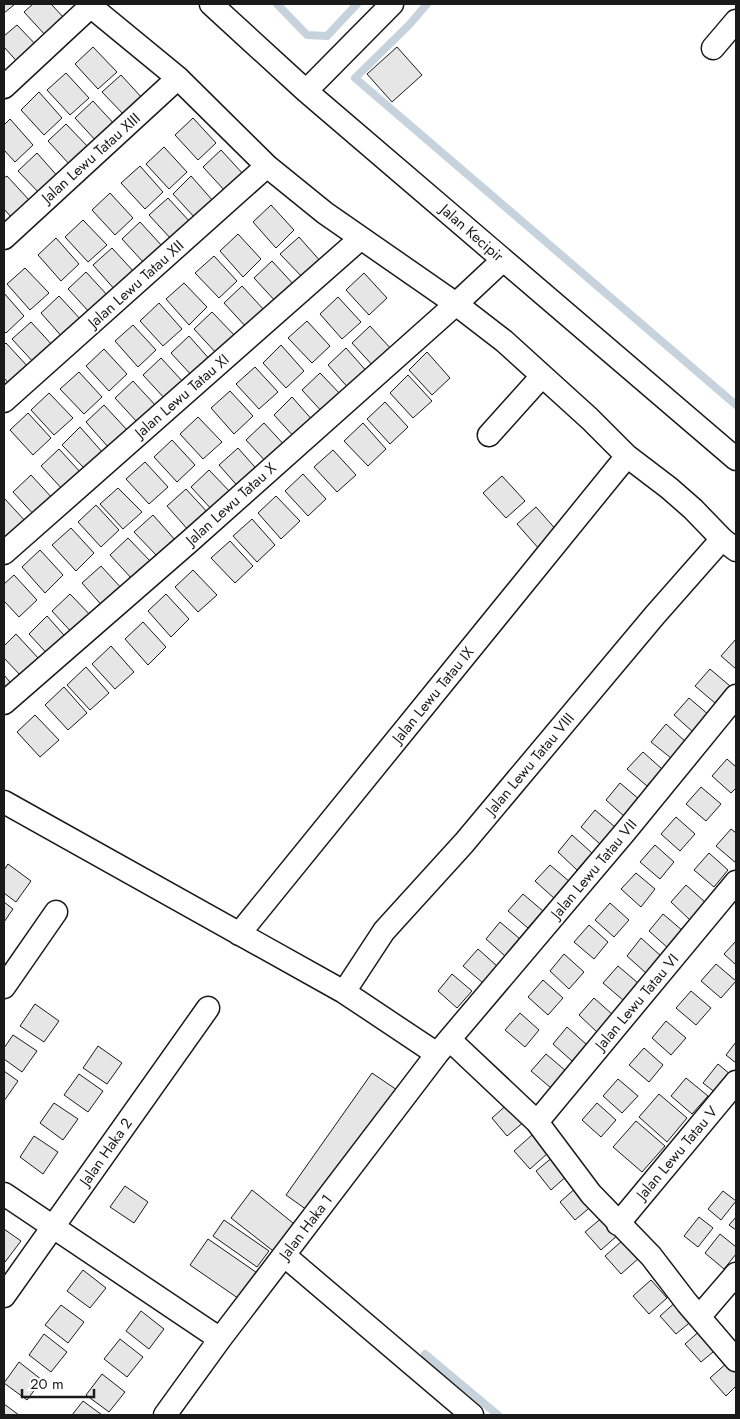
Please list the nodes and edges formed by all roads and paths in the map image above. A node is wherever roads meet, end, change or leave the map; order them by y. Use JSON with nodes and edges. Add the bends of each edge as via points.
{"nodes":[{"id":1,"x":211,"y":4,"type":"edge"},
{"id":2,"x":392,"y":4,"type":"edge"},
{"id":3,"x":89,"y":5,"type":"edge"},
{"id":4,"x":736,"y":21,"type":"edge"},
{"id":5,"x":712,"y":48,"type":"dead end"},
{"id":6,"x":178,"y":78,"type":"junction"},
{"id":7,"x":4,"y":87,"type":"edge"},
{"id":8,"x":306,"y":91,"type":"junction"},
{"id":9,"x":267,"y":166,"type":"junction"},
{"id":10,"x":4,"y":238,"type":"edge"},
{"id":11,"x":361,"y":238,"type":"junction"},
{"id":12,"x":502,"y":260,"type":"junction"},
{"id":13,"x":456,"y":304,"type":"junction"},
{"id":14,"x":542,"y":376,"type":"junction"},
{"id":15,"x":4,"y":401,"type":"edge"},
{"id":16,"x":489,"y":435,"type":"dead end"},
{"id":17,"x":627,"y":456,"type":"junction"},
{"id":18,"x":736,"y":459,"type":"edge"},
{"id":19,"x":729,"y":544,"type":"edge"},
{"id":20,"x":4,"y":553,"type":"edge"},
{"id":21,"x":736,"y":696,"type":"edge"},
{"id":22,"x":4,"y":702,"type":"edge"},
{"id":23,"x":4,"y":802,"type":"edge"},
{"id":24,"x":736,"y":882,"type":"edge"},
{"id":25,"x":56,"y":912,"type":"dead end"},
{"id":26,"x":239,"y":934,"type":"junction"},
{"id":27,"x":4,"y":987,"type":"edge"},
{"id":28,"x":344,"y":992,"type":"junction"},
{"id":29,"x":208,"y":1008,"type":"dead end"},
{"id":30,"x":444,"y":1047,"type":"junction"},
{"id":31,"x":736,"y":1082,"type":"edge"},
{"id":32,"x":537,"y":1122,"type":"junction"},
{"id":33,"x":4,"y":1194,"type":"edge"},
{"id":34,"x":618,"y":1224,"type":"junction"},
{"id":35,"x":53,"y":1228,"type":"junction"},
{"id":36,"x":285,"y":1256,"type":"junction"},
{"id":37,"x":736,"y":1274,"type":"edge"},
{"id":38,"x":4,"y":1296,"type":"edge"},
{"id":39,"x":699,"y":1317,"type":"junction"},
{"id":40,"x":220,"y":1339,"type":"junction"},
{"id":41,"x":736,"y":1360,"type":"edge"},
{"id":42,"x":469,"y":1414,"type":"edge"},
{"id":43,"x":165,"y":1415,"type":"edge"}],
"edges":[{"from":1,"to":8,"type":"street","name":"Jalan Kecipir"},
{"from":2,"to":8,"type":"street"},
{"from":3,"to":6,"type":"street"},
{"from":3,"to":7,"type":"street"},
{"from":4,"to":5,"type":"street"},
{"from":6,"to":9,"type":"street"},
{"from":6,"to":10,"type":"street","name":"Jalan Lewu Tatau XIII"},
{"from":8,"to":12,"type":"street","name":"Jalan Kecipir"},
{"from":9,"to":11,"type":"street"},
{"from":9,"to":15,"type":"street","name":"Jalan Lewu Tatau XII"},
{"from":11,"to":13,"type":"street"},
{"from":11,"to":20,"type":"street","name":"Jalan Lewu Tatau XI"},
{"from":12,"to":13,"type":"street","name":"Jalan Lewu Tatau X"},
{"from":12,"to":18,"type":"street","name":"Jalan Kecipir"},
{"from":13,"to":14,"type":"street"},
{"from":13,"to":22,"type":"street","name":"Jalan Lewu Tatau X"},
{"from":14,"to":16,"type":"street"},
{"from":14,"to":17,"type":"street"},
{"from":17,"to":19,"type":"street","via":[[676,493]]},
{"from":17,"to":26,"type":"street","name":"Jalan Lewu Tatau IX"},
{"from":19,"to":28,"type":"street","name":"Jalan Lewu Tatau VIII","via":[[655,615],[464,843],[384,931]]},
{"from":21,"to":30,"type":"street","name":"Jalan Lewu Tatau VII"},
{"from":23,"to":26,"type":"street"},
{"from":24,"to":32,"type":"street","name":"Jalan Lewu Tatau VI"},
{"from":25,"to":27,"type":"street"},
{"from":26,"to":28,"type":"street"},
{"from":28,"to":30,"type":"street"},
{"from":29,"to":35,"type":"street","name":"Jalan Haka 2"},
{"from":30,"to":32,"type":"street"},
{"from":30,"to":36,"type":"street","name":"Jalan Haka 1"},
{"from":31,"to":34,"type":"street","name":"Jalan Lewu Tatau V"},
{"from":32,"to":34,"type":"street"},
{"from":33,"to":35,"type":"street"},
{"from":34,"to":39,"type":"street","via":[[651,1256]]},
{"from":35,"to":38,"type":"street","name":"Jalan Haka 2"},
{"from":35,"to":40,"type":"street"},
{"from":36,"to":40,"type":"street","name":"Jalan Haka 1"},
{"from":36,"to":42,"type":"street"},
{"from":37,"to":39,"type":"street"},
{"from":39,"to":41,"type":"street"},
{"from":40,"to":43,"type":"street","name":"Jalan Haka 1"}]}
